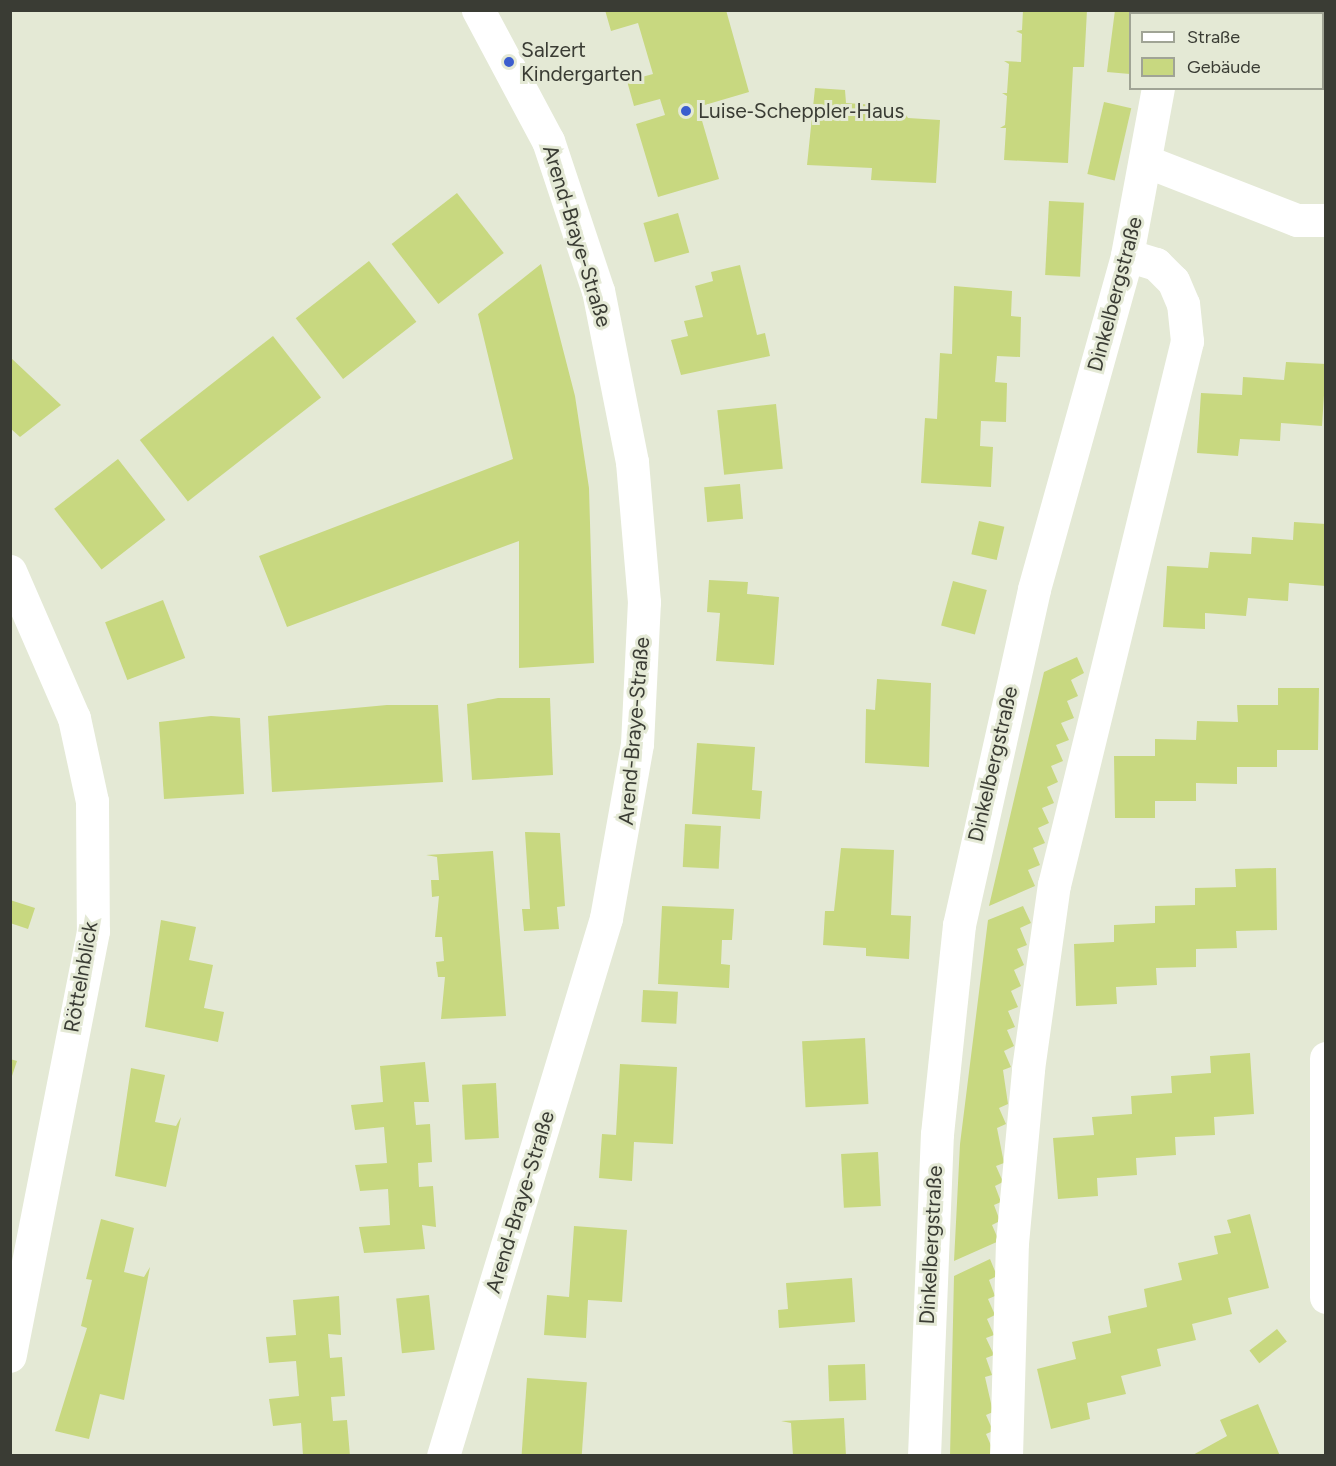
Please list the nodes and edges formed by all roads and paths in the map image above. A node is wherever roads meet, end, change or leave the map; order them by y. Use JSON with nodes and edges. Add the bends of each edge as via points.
{"nodes":[{"id":1,"x":478,"y":10,"type":"edge"},
{"id":2,"x":1158,"y":90,"type":"edge"},
{"id":3,"x":1148,"y":162,"type":"junction"},
{"id":4,"x":1326,"y":220,"type":"edge"},
{"id":5,"x":1127,"y":255,"type":"junction"},
{"id":6,"x":10,"y":571,"type":"edge"},
{"id":7,"x":1326,"y":1058,"type":"edge"},
{"id":8,"x":1326,"y":1297,"type":"edge"},
{"id":9,"x":10,"y":1356,"type":"edge"},
{"id":10,"x":442,"y":1455,"type":"edge"},
{"id":11,"x":924,"y":1455,"type":"edge"},
{"id":12,"x":1005,"y":1455,"type":"edge"}],
"edges":[{"from":1,"to":10,"type":"street","name":"Arend-Braye-Straße","via":[[548,141],[598,291],[632,462],[644,602],[637,744],[606,918]]},
{"from":2,"to":3,"type":"street","name":"Dinkelbergstraße"},
{"from":3,"to":4,"type":"street","via":[[1297,220]]},
{"from":3,"to":5,"type":"street","name":"Dinkelbergstraße"},
{"from":5,"to":11,"type":"street","name":"Dinkelbergstraße","via":[[1034,589],[959,925],[937,1134]]},
{"from":5,"to":12,"type":"street","via":[[1156,264],[1173,281],[1183,304],[1187,341],[1054,885],[1028,1069],[1012,1243]]},
{"from":6,"to":9,"type":"street","name":"Röttelnblick","via":[[74,718],[92,801],[93,931]]},
{"from":7,"to":8,"type":"street","via":[[1321,1100]]}]}
